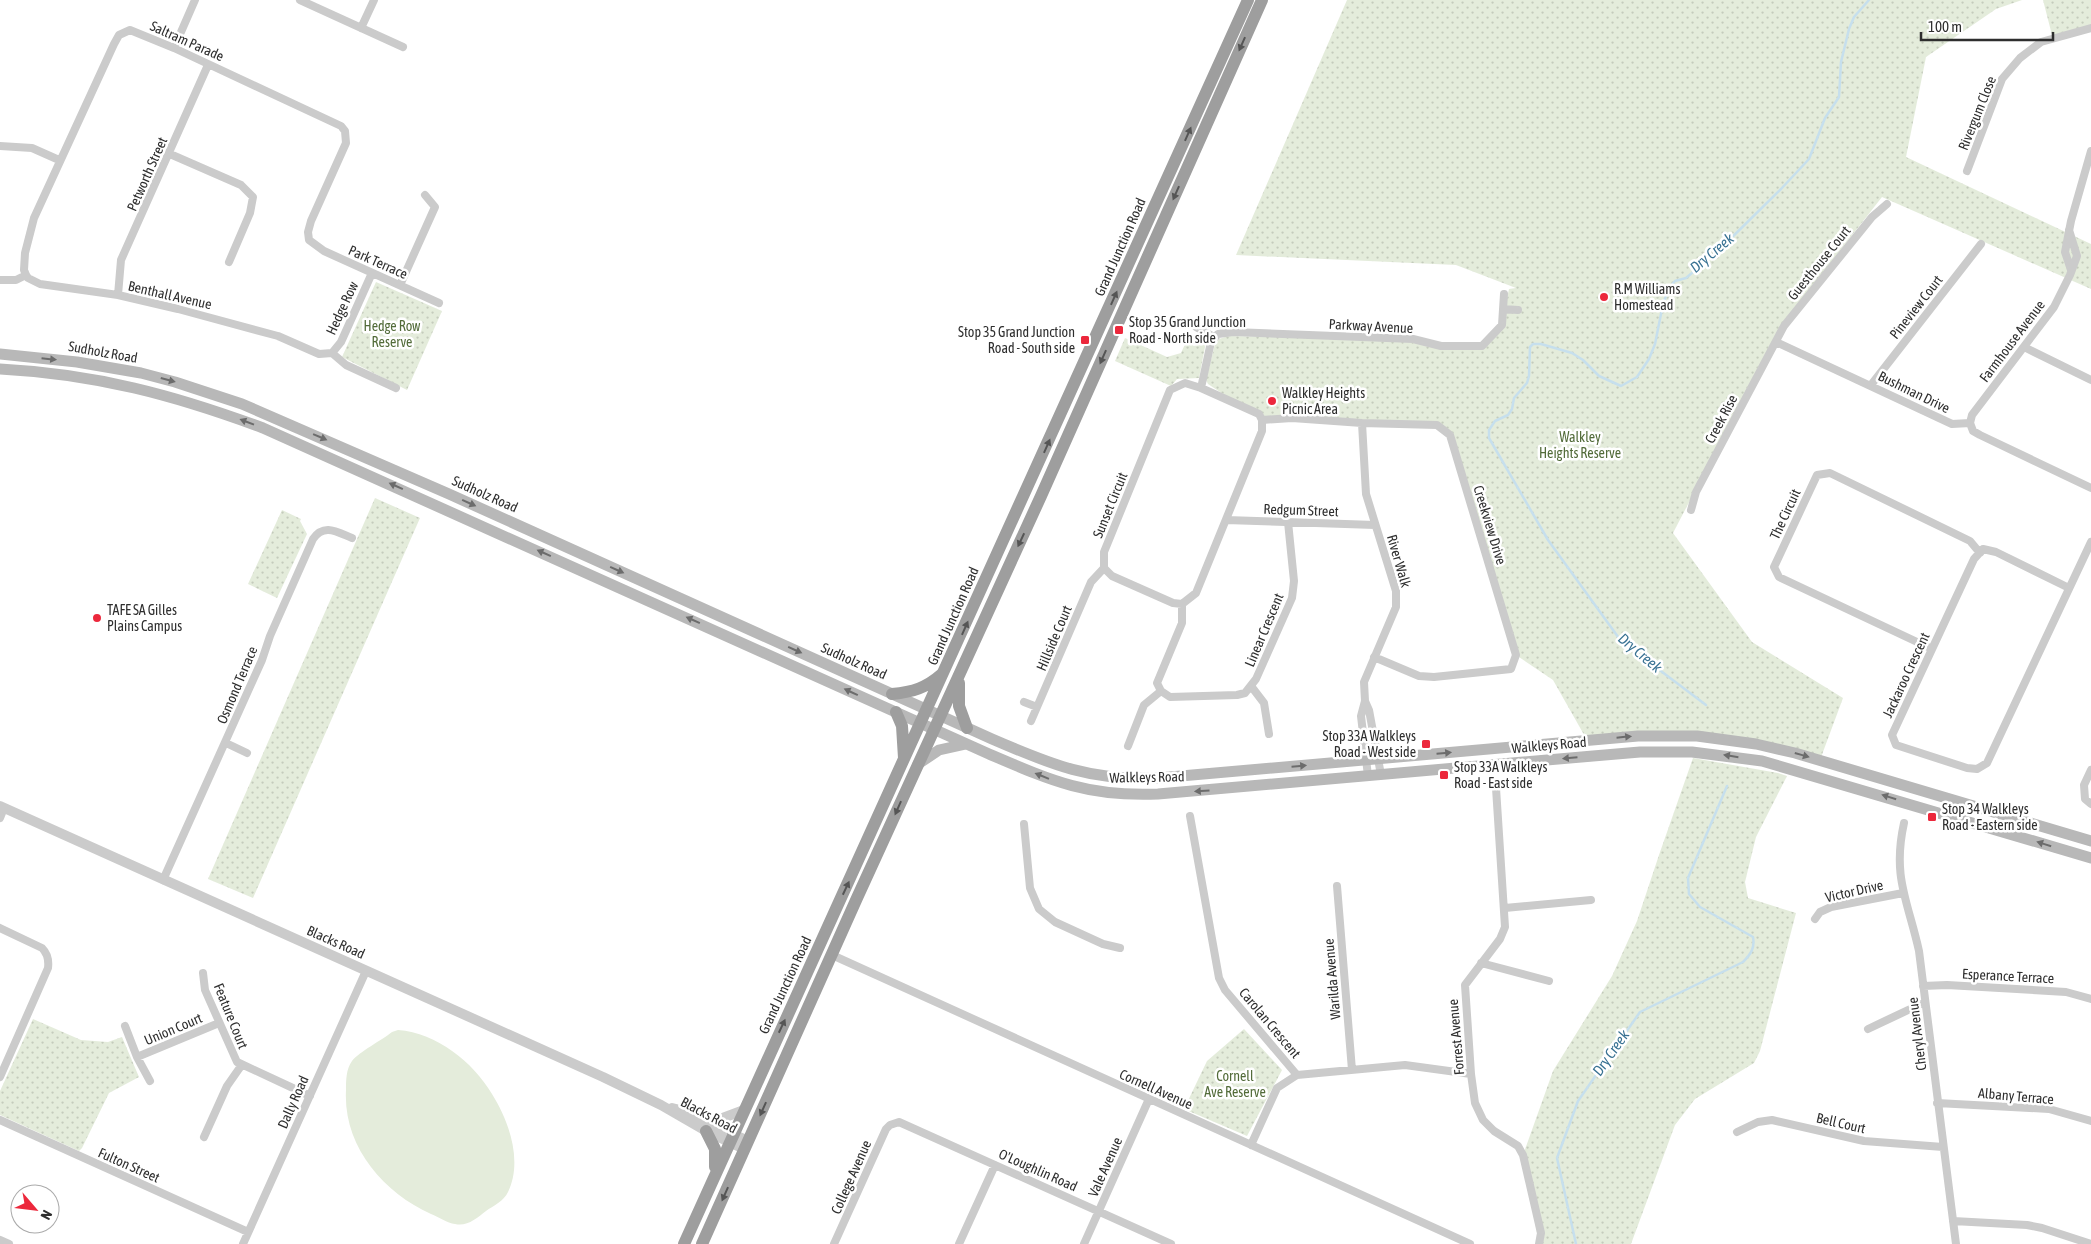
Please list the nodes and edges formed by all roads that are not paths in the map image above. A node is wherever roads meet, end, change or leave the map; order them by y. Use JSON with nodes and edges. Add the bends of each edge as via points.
{"nodes":[{"id":1,"x":195,"y":0,"type":"edge"},
{"id":2,"x":300,"y":0,"type":"edge"},
{"id":3,"x":374,"y":0,"type":"edge"},
{"id":4,"x":1248,"y":0,"type":"edge"},
{"id":5,"x":1262,"y":0,"type":"edge"},
{"id":6,"x":361,"y":28,"type":"junction"},
{"id":7,"x":2091,"y":28,"type":"edge"},
{"id":8,"x":403,"y":47,"type":"dead end"},
{"id":9,"x":174,"y":48,"type":"junction"},
{"id":10,"x":208,"y":65,"type":"junction"},
{"id":11,"x":0,"y":146,"type":"edge"},
{"id":12,"x":2091,"y":151,"type":"edge"},
{"id":13,"x":170,"y":154,"type":"junction"},
{"id":14,"x":59,"y":160,"type":"junction"},
{"id":15,"x":1967,"y":171,"type":"dead end"},
{"id":16,"x":2082,"y":182,"type":"junction"},
{"id":17,"x":2091,"y":185,"type":"edge"},
{"id":18,"x":425,"y":195,"type":"dead end"},
{"id":19,"x":1887,"y":204,"type":"dead end"},
{"id":20,"x":2069,"y":230,"type":"junction"},
{"id":21,"x":310,"y":240,"type":"joint"},
{"id":22,"x":1980,"y":244,"type":"dead end"},
{"id":23,"x":229,"y":262,"type":"dead end"},
{"id":24,"x":2071,"y":270,"type":"junction"},
{"id":25,"x":372,"y":273,"type":"junction"},
{"id":26,"x":26,"y":275,"type":"junction"},
{"id":27,"x":0,"y":280,"type":"edge"},
{"id":28,"x":400,"y":285,"type":"junction"},
{"id":29,"x":1504,"y":294,"type":"dead end"},
{"id":30,"x":118,"y":295,"type":"junction"},
{"id":31,"x":439,"y":303,"type":"dead end"},
{"id":32,"x":1503,"y":309,"type":"junction"},
{"id":33,"x":1518,"y":310,"type":"dead end"},
{"id":34,"x":1196,"y":328,"type":"dead end"},
{"id":35,"x":1214,"y":337,"type":"junction"},
{"id":36,"x":1776,"y":342,"type":"junction"},
{"id":37,"x":2024,"y":347,"type":"junction"},
{"id":38,"x":332,"y":353,"type":"junction"},
{"id":39,"x":0,"y":354,"type":"edge"},
{"id":40,"x":0,"y":369,"type":"edge"},
{"id":41,"x":2091,"y":380,"type":"edge"},
{"id":42,"x":1871,"y":385,"type":"junction"},
{"id":43,"x":396,"y":388,"type":"dead end"},
{"id":44,"x":1201,"y":388,"type":"junction"},
{"id":45,"x":1262,"y":420,"type":"junction"},
{"id":46,"x":1970,"y":423,"type":"junction"},
{"id":47,"x":1362,"y":424,"type":"junction"},
{"id":48,"x":2091,"y":488,"type":"edge"},
{"id":49,"x":1691,"y":510,"type":"dead end"},
{"id":50,"x":1226,"y":520,"type":"junction"},
{"id":51,"x":1288,"y":522,"type":"junction"},
{"id":52,"x":1375,"y":525,"type":"junction"},
{"id":53,"x":352,"y":538,"type":"dead end"},
{"id":54,"x":2091,"y":542,"type":"edge"},
{"id":55,"x":1980,"y":553,"type":"junction"},
{"id":56,"x":1104,"y":568,"type":"junction"},
{"id":57,"x":2070,"y":588,"type":"junction"},
{"id":58,"x":1182,"y":604,"type":"junction"},
{"id":59,"x":1932,"y":649,"type":"junction"},
{"id":60,"x":1374,"y":656,"type":"junction"},
{"id":61,"x":944,"y":672,"type":"junction"},
{"id":62,"x":959,"y":676,"type":"junction"},
{"id":63,"x":1251,"y":686,"type":"junction"},
{"id":64,"x":1161,"y":691,"type":"junction"},
{"id":65,"x":892,"y":694,"type":"junction"},
{"id":66,"x":1365,"y":701,"type":"junction"},
{"id":67,"x":1024,"y":702,"type":"dead end"},
{"id":68,"x":1037,"y":707,"type":"junction"},
{"id":69,"x":927,"y":710,"type":"junction"},
{"id":70,"x":896,"y":712,"type":"junction"},
{"id":71,"x":940,"y":717,"type":"junction"},
{"id":72,"x":1032,"y":721,"type":"dead end"},
{"id":73,"x":921,"y":723,"type":"junction"},
{"id":74,"x":967,"y":728,"type":"junction"},
{"id":75,"x":934,"y":729,"type":"junction"},
{"id":76,"x":1269,"y":734,"type":"dead end"},
{"id":77,"x":226,"y":743,"type":"junction"},
{"id":78,"x":968,"y":744,"type":"junction"},
{"id":79,"x":1128,"y":746,"type":"dead end"},
{"id":80,"x":247,"y":753,"type":"dead end"},
{"id":81,"x":1378,"y":759,"type":"junction"},
{"id":82,"x":904,"y":760,"type":"junction"},
{"id":83,"x":1366,"y":760,"type":"junction"},
{"id":84,"x":918,"y":764,"type":"junction"},
{"id":85,"x":2091,"y":770,"type":"edge"},
{"id":86,"x":1381,"y":775,"type":"junction"},
{"id":87,"x":1368,"y":776,"type":"junction"},
{"id":88,"x":1496,"y":788,"type":"dead end"},
{"id":89,"x":2091,"y":804,"type":"edge"},
{"id":90,"x":2,"y":807,"type":"edge"},
{"id":91,"x":1190,"y":816,"type":"dead end"},
{"id":92,"x":0,"y":818,"type":"edge"},
{"id":93,"x":1904,"y":823,"type":"dead end"},
{"id":94,"x":1024,"y":824,"type":"dead end"},
{"id":95,"x":2091,"y":841,"type":"edge"},
{"id":96,"x":2091,"y":858,"type":"edge"},
{"id":97,"x":163,"y":880,"type":"junction"},
{"id":98,"x":1337,"y":886,"type":"dead end"},
{"id":99,"x":1903,"y":893,"type":"junction"},
{"id":100,"x":1591,"y":900,"type":"dead end"},
{"id":101,"x":1505,"y":908,"type":"junction"},
{"id":102,"x":1815,"y":919,"type":"dead end"},
{"id":103,"x":0,"y":928,"type":"edge"},
{"id":104,"x":1120,"y":948,"type":"dead end"},
{"id":105,"x":818,"y":949,"type":"junction"},
{"id":106,"x":832,"y":955,"type":"junction"},
{"id":107,"x":1481,"y":963,"type":"junction"},
{"id":108,"x":366,"y":971,"type":"junction"},
{"id":109,"x":203,"y":973,"type":"dead end"},
{"id":110,"x":1549,"y":981,"type":"dead end"},
{"id":111,"x":1923,"y":986,"type":"junction"},
{"id":112,"x":2091,"y":999,"type":"edge"},
{"id":113,"x":1925,"y":1002,"type":"junction"},
{"id":114,"x":219,"y":1023,"type":"junction"},
{"id":115,"x":126,"y":1026,"type":"dead end"},
{"id":116,"x":1868,"y":1029,"type":"dead end"},
{"id":117,"x":138,"y":1058,"type":"junction"},
{"id":118,"x":241,"y":1066,"type":"junction"},
{"id":119,"x":1352,"y":1070,"type":"junction"},
{"id":120,"x":1471,"y":1074,"type":"junction"},
{"id":121,"x":1297,"y":1075,"type":"junction"},
{"id":122,"x":0,"y":1077,"type":"edge"},
{"id":123,"x":150,"y":1081,"type":"dead end"},
{"id":124,"x":310,"y":1096,"type":"junction"},
{"id":125,"x":1149,"y":1099,"type":"junction"},
{"id":126,"x":1938,"y":1103,"type":"junction"},
{"id":127,"x":744,"y":1110,"type":"junction"},
{"id":128,"x":0,"y":1120,"type":"edge"},
{"id":129,"x":2091,"y":1121,"type":"edge"},
{"id":130,"x":894,"y":1123,"type":"joint"},
{"id":131,"x":704,"y":1125,"type":"junction"},
{"id":132,"x":1737,"y":1132,"type":"dead end"},
{"id":133,"x":204,"y":1137,"type":"dead end"},
{"id":134,"x":731,"y":1138,"type":"junction"},
{"id":135,"x":746,"y":1145,"type":"junction"},
{"id":136,"x":1251,"y":1145,"type":"junction"},
{"id":137,"x":1943,"y":1147,"type":"junction"},
{"id":138,"x":995,"y":1164,"type":"junction"},
{"id":139,"x":714,"y":1175,"type":"junction"},
{"id":140,"x":1098,"y":1211,"type":"junction"},
{"id":141,"x":1953,"y":1221,"type":"junction"},
{"id":142,"x":248,"y":1232,"type":"junction"},
{"id":143,"x":0,"y":1240,"type":"edge"},
{"id":144,"x":8,"y":1244,"type":"edge"},
{"id":145,"x":243,"y":1244,"type":"edge"},
{"id":146,"x":684,"y":1244,"type":"edge"},
{"id":147,"x":702,"y":1244,"type":"edge"},
{"id":148,"x":834,"y":1244,"type":"edge"},
{"id":149,"x":959,"y":1244,"type":"edge"},
{"id":150,"x":1084,"y":1244,"type":"edge"},
{"id":151,"x":1171,"y":1244,"type":"edge"},
{"id":152,"x":1470,"y":1244,"type":"edge"},
{"id":153,"x":1539,"y":1244,"type":"edge"},
{"id":154,"x":1956,"y":1244,"type":"edge"},
{"id":155,"x":2091,"y":1244,"type":"edge"}],
"edges":[{"from":1,"to":9,"type":"street"},
{"from":2,"to":6,"type":"street"},
{"from":3,"to":6,"type":"street"},
{"from":61,"to":4,"type":"highway","name":"Grand Junction Road","one_way":true},
{"from":5,"to":62,"type":"highway","name":"Grand Junction Road","one_way":true},
{"from":6,"to":8,"type":"street"},
{"from":7,"to":15,"type":"street","name":"Rivergum Close","via":[[2041,42],[2020,58],[2002,79]]},
{"from":9,"to":10,"type":"street","name":"Saltram Parade"},
{"from":9,"to":14,"type":"street","name":"Saltram Parade","via":[[130,30],[119,35]]},
{"from":10,"to":13,"type":"street","name":"Petworth Street"},
{"from":10,"to":21,"type":"street","name":"Saltram Parade","via":[[333,121],[345,131],[346,143],[311,221]]},
{"from":11,"to":14,"type":"street","via":[[32,148]]},
{"from":12,"to":16,"type":"street"},
{"from":13,"to":23,"type":"street","via":[[241,185],[253,197],[250,213]]},
{"from":13,"to":30,"type":"street","name":"Petworth Street","via":[[122,260]]},
{"from":14,"to":26,"type":"street","name":"Saltram Parade","via":[[29,234]]},
{"from":16,"to":17,"type":"street"},
{"from":16,"to":20,"type":"street"},
{"from":18,"to":28,"type":"street","via":[[435,207]]},
{"from":19,"to":36,"type":"street","name":"Guesthouse Court","via":[[1872,217],[1784,326]]},
{"from":20,"to":24,"type":"street","via":[[2065,256]]},
{"from":20,"to":24,"type":"street","name":"Farmhouse Avenue","via":[[2077,251]]},
{"from":21,"to":25,"type":"street","name":"Park Terrace","via":[[324,251]]},
{"from":22,"to":42,"type":"street","name":"Pineview Court"},
{"from":24,"to":37,"type":"street","name":"Farmhouse Avenue","via":[[2054,307]]},
{"from":25,"to":28,"type":"street","name":"Park Terrace"},
{"from":25,"to":38,"type":"street","name":"Hedge Row","via":[[341,342]]},
{"from":26,"to":27,"type":"street","via":[[16,280]]},
{"from":26,"to":30,"type":"street","name":"Benthall Avenue","via":[[40,284]]},
{"from":28,"to":31,"type":"street","name":"Park Terrace"},
{"from":29,"to":32,"type":"street","name":"Parkway Avenue"},
{"from":30,"to":38,"type":"street","name":"Benthall Avenue","via":[[261,331],[319,354]]},
{"from":32,"to":33,"type":"street"},
{"from":32,"to":35,"type":"street","name":"Parkway Avenue","via":[[1502,325],[1482,346],[1441,346],[1413,339],[1233,332]]},
{"from":34,"to":35,"type":"street"},
{"from":35,"to":44,"type":"street"},
{"from":36,"to":42,"type":"street","name":"Bushman Drive"},
{"from":36,"to":49,"type":"street","name":"Creek Rise","via":[[1696,492]]},
{"from":37,"to":41,"type":"street"},
{"from":37,"to":46,"type":"street","name":"Farmhouse Avenue","via":[[1972,415]]},
{"from":38,"to":43,"type":"street","via":[[346,365]]},
{"from":39,"to":65,"type":"main road","name":"Sudholz Road","one_way":true,"via":[[141,373],[242,404]]},
{"from":70,"to":40,"type":"main road","name":"Sudholz Road","one_way":true,"via":[[263,428],[189,401],[106,381]]},
{"from":42,"to":46,"type":"street","name":"Bushman Drive","via":[[1952,424]]},
{"from":44,"to":45,"type":"street","name":"Sunset Circuit","via":[[1259,414]]},
{"from":44,"to":56,"type":"street","name":"Sunset Circuit","via":[[1185,383],[1170,390],[1104,552]]},
{"from":45,"to":47,"type":"street","name":"Creekview Drive","via":[[1292,418]]},
{"from":45,"to":50,"type":"street","via":[[1262,431]]},
{"from":46,"to":48,"type":"street","via":[[1980,435]]},
{"from":47,"to":52,"type":"street","name":"River Walk","via":[[1366,494]]},
{"from":47,"to":60,"type":"street","name":"Creekview Drive","via":[[1437,426],[1450,435],[1516,655],[1511,669],[1434,677],[1419,676]]},
{"from":50,"to":51,"type":"street","name":"Redgum Street"},
{"from":50,"to":58,"type":"street","via":[[1196,593]]},
{"from":51,"to":52,"type":"street","name":"Redgum Street"},
{"from":51,"to":63,"type":"street","name":"Linear Crescent","via":[[1294,589]]},
{"from":52,"to":60,"type":"street","name":"River Walk","via":[[1396,591],[1396,607]]},
{"from":53,"to":77,"type":"street","name":"Osmond Terrace","via":[[333,530],[323,530],[313,539]]},
{"from":54,"to":57,"type":"street","name":"Jackaroo Crescent"},
{"from":55,"to":57,"type":"street","via":[[1983,549],[1996,552]]},
{"from":55,"to":59,"type":"street","name":"Jackaroo Crescent","via":[[1974,559]]},
{"from":55,"to":59,"type":"street","name":"The Circuit","via":[[1970,541],[1830,473],[1816,475],[1774,567],[1779,577]]},
{"from":56,"to":58,"type":"street","via":[[1112,576]]},
{"from":56,"to":68,"type":"street","name":"Hillside Court","via":[[1092,582]]},
{"from":57,"to":59,"type":"street","name":"Jackaroo Crescent","via":[[1987,763],[1977,769],[1896,745],[1892,735]]},
{"from":58,"to":64,"type":"street","via":[[1182,623],[1157,683]]},
{"from":60,"to":66,"type":"street","name":"River Walk","via":[[1364,682]]},
{"from":61,"to":65,"type":"highway","via":[[919,690]]},
{"from":61,"to":69,"type":"highway","name":"Grand Junction Road"},
{"from":62,"to":71,"type":"highway","name":"Grand Junction Road"},
{"from":62,"to":74,"type":"highway","via":[[958,706]]},
{"from":63,"to":64,"type":"street","name":"Linear Crescent","via":[[1245,693],[1237,695],[1170,697]]},
{"from":63,"to":76,"type":"street","name":"Linear Crescent","via":[[1264,703]]},
{"from":64,"to":79,"type":"street","via":[[1144,705]]},
{"from":65,"to":69,"type":"main road","name":"Sudholz Road"},
{"from":66,"to":81,"type":"street","name":"River Walk"},
{"from":66,"to":83,"type":"street","name":"River Walk","via":[[1361,716]]},
{"from":67,"to":68,"type":"street"},
{"from":68,"to":72,"type":"street","name":"Hillside Court"},
{"from":69,"to":71,"type":"main road","name":"Sudholz Road"},
{"from":69,"to":73,"type":"highway","name":"Grand Junction Road"},
{"from":70,"to":73,"type":"main road","name":"Sudholz Road"},
{"from":70,"to":82,"type":"highway","via":[[902,726]]},
{"from":71,"to":74,"type":"main road","name":"Walkleys Road"},
{"from":71,"to":75,"type":"highway","name":"Grand Junction Road"},
{"from":73,"to":75,"type":"main road","name":"Walkleys Road"},
{"from":73,"to":82,"type":"highway","name":"Grand Junction Road"},
{"from":74,"to":83,"type":"main road","name":"Walkleys Road","one_way":true,"via":[[1062,767],[1116,778],[1158,778]]},
{"from":75,"to":78,"type":"main road","name":"Walkleys Road"},
{"from":75,"to":84,"type":"highway","name":"Grand Junction Road"},
{"from":77,"to":80,"type":"street"},
{"from":77,"to":97,"type":"street","name":"Osmond Terrace"},
{"from":78,"to":84,"type":"main road","via":[[939,750]]},
{"from":87,"to":78,"type":"main road","name":"Walkleys Road","one_way":true,"via":[[1158,794],[1113,794],[1054,781]]},
{"from":81,"to":83,"type":"main road","name":"Walkleys Road"},
{"from":81,"to":86,"type":"street","name":"River Walk"},
{"from":81,"to":95,"type":"main road","name":"Walkleys Road","one_way":true,"via":[[1638,736],[1719,738],[1794,753]]},
{"from":105,"to":82,"type":"highway","name":"Grand Junction Road","one_way":true},
{"from":83,"to":87,"type":"street","name":"River Walk"},
{"from":84,"to":106,"type":"highway","name":"Grand Junction Road","one_way":true},
{"from":85,"to":89,"type":"street","via":[[2084,784],[2085,799]]},
{"from":86,"to":87,"type":"main road","name":"Walkleys Road"},
{"from":96,"to":86,"type":"main road","name":"Walkleys Road","one_way":true,"via":[[1785,766],[1721,754],[1640,752]]},
{"from":88,"to":101,"type":"street","name":"Forrest Avenue"},
{"from":90,"to":92,"type":"street"},
{"from":90,"to":97,"type":"street","name":"Blacks Road"},
{"from":91,"to":121,"type":"street","name":"Carolan Crescent","via":[[1219,978],[1225,990]]},
{"from":93,"to":99,"type":"street","name":"Cheryl Avenue","via":[[1898,862]]},
{"from":94,"to":104,"type":"street","via":[[1030,888],[1039,909],[1055,922],[1103,944]]},
{"from":97,"to":108,"type":"street","name":"Blacks Road"},
{"from":98,"to":119,"type":"street","name":"Warilda Avenue"},
{"from":99,"to":102,"type":"street","name":"Victor Drive","via":[[1831,907],[1820,912]]},
{"from":99,"to":111,"type":"street","name":"Cheryl Avenue","via":[[1916,939]]},
{"from":100,"to":101,"type":"street"},
{"from":101,"to":107,"type":"street","name":"Forrest Avenue","via":[[1505,931]]},
{"from":103,"to":122,"type":"street","via":[[42,948],[47,954],[48,968]]},
{"from":105,"to":106,"type":"highway"},
{"from":127,"to":105,"type":"highway","name":"Grand Junction Road","one_way":true},
{"from":106,"to":125,"type":"street","name":"Cornell Avenue"},
{"from":106,"to":135,"type":"highway","name":"Grand Junction Road","one_way":true},
{"from":107,"to":110,"type":"street"},
{"from":107,"to":120,"type":"street","name":"Forrest Avenue","via":[[1466,982],[1464,990]]},
{"from":108,"to":124,"type":"street","name":"Dally Road"},
{"from":108,"to":131,"type":"street","name":"Blacks Road"},
{"from":109,"to":114,"type":"street","name":"Feature Court","via":[[205,990]]},
{"from":111,"to":112,"type":"street","name":"Esperance Terrace","via":[[2066,992]]},
{"from":111,"to":113,"type":"street","name":"Cheryl Avenue"},
{"from":113,"to":116,"type":"street"},
{"from":113,"to":126,"type":"street","name":"Cheryl Avenue"},
{"from":114,"to":117,"type":"street","name":"Union Court"},
{"from":114,"to":118,"type":"street","name":"Feature Court","via":[[233,1056]]},
{"from":115,"to":117,"type":"street","name":"Union Court"},
{"from":117,"to":123,"type":"street","name":"Union Court"},
{"from":118,"to":124,"type":"street","name":"Feature Court"},
{"from":118,"to":133,"type":"street","name":"Feature Court","via":[[227,1086]]},
{"from":119,"to":120,"type":"street","name":"Carolan Crescent","via":[[1405,1065]]},
{"from":119,"to":121,"type":"street","name":"Carolan Crescent"},
{"from":120,"to":153,"type":"street","name":"Forrest Avenue","via":[[1475,1103],[1484,1120],[1494,1131],[1518,1146],[1523,1155],[1541,1233]]},
{"from":121,"to":136,"type":"street","via":[[1277,1088]]},
{"from":124,"to":142,"type":"street","name":"Dally Road"},
{"from":125,"to":136,"type":"street","name":"Cornell Avenue"},
{"from":125,"to":140,"type":"street","name":"Vale Avenue"},
{"from":126,"to":129,"type":"street","name":"Albany Terrace","via":[[2049,1109]]},
{"from":126,"to":137,"type":"street","name":"Cheryl Avenue"},
{"from":127,"to":131,"type":"street"},
{"from":127,"to":134,"type":"highway","name":"Grand Junction Road"},
{"from":128,"to":142,"type":"street","name":"Fulton Street"},
{"from":130,"to":138,"type":"street","name":"O'Loughlin Road","via":[[904,1124]]},
{"from":130,"to":148,"type":"street","name":"College Avenue","via":[[886,1130]]},
{"from":131,"to":134,"type":"street","name":"Blacks Road"},
{"from":131,"to":139,"type":"highway","via":[[715,1149]]},
{"from":132,"to":137,"type":"street","name":"Bell Court","via":[[1758,1122],[1772,1120],[1864,1141]]},
{"from":134,"to":135,"type":"street","name":"Blacks Road"},
{"from":134,"to":139,"type":"highway","name":"Grand Junction Road"},
{"from":135,"to":147,"type":"highway","name":"Grand Junction Road","one_way":true},
{"from":136,"to":152,"type":"street","name":"Cornell Avenue"},
{"from":137,"to":141,"type":"street","name":"Cheryl Avenue"},
{"from":138,"to":140,"type":"street","name":"O'Loughlin Road"},
{"from":138,"to":149,"type":"street"},
{"from":139,"to":146,"type":"highway","name":"Grand Junction Road"},
{"from":140,"to":150,"type":"street","name":"Vale Avenue"},
{"from":140,"to":151,"type":"street","name":"O'Loughlin Road"},
{"from":141,"to":154,"type":"street","name":"Cheryl Avenue"},
{"from":141,"to":155,"type":"street","via":[[2027,1225]]},
{"from":142,"to":145,"type":"street","name":"Dally Road"},
{"from":143,"to":144,"type":"street"}]}
